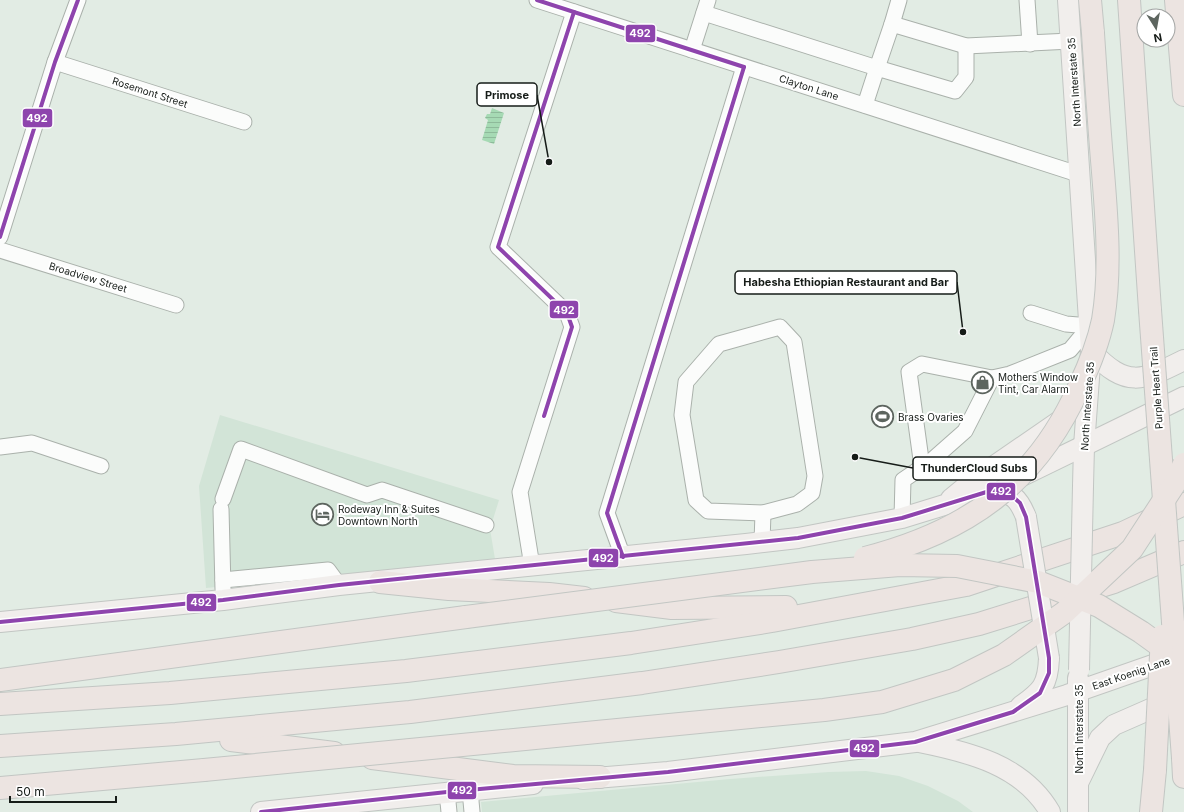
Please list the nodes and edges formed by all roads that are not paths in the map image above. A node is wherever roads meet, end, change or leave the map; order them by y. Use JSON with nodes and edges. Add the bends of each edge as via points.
{"nodes":[{"id":1,"x":78,"y":0,"type":"edge"},
{"id":2,"x":537,"y":0,"type":"edge"},
{"id":3,"x":899,"y":0,"type":"edge"},
{"id":4,"x":1027,"y":0,"type":"edge"},
{"id":5,"x":1068,"y":0,"type":"edge"},
{"id":6,"x":1090,"y":0,"type":"edge"},
{"id":7,"x":1129,"y":0,"type":"edge"},
{"id":8,"x":1176,"y":0,"type":"edge"},
{"id":9,"x":706,"y":7,"type":"edge"},
{"id":10,"x":574,"y":12,"type":"junction"},
{"id":11,"x":892,"y":24,"type":"junction"},
{"id":12,"x":1071,"y":41,"type":"junction"},
{"id":13,"x":1030,"y":44,"type":"junction"},
{"id":14,"x":966,"y":46,"type":"junction"},
{"id":15,"x":692,"y":50,"type":"junction"},
{"id":16,"x":55,"y":62,"type":"junction"},
{"id":17,"x":744,"y":67,"type":"junction"},
{"id":18,"x":877,"y":68,"type":"junction"},
{"id":19,"x":1184,"y":95,"type":"edge"},
{"id":20,"x":865,"y":105,"type":"junction"},
{"id":21,"x":244,"y":122,"type":"dead end"},
{"id":22,"x":1081,"y":174,"type":"junction"},
{"id":23,"x":0,"y":237,"type":"edge"},
{"id":24,"x":0,"y":250,"type":"edge"},
{"id":25,"x":176,"y":305,"type":"dead end"},
{"id":26,"x":1031,"y":313,"type":"dead end"},
{"id":27,"x":1090,"y":326,"type":"junction"},
{"id":28,"x":1091,"y":351,"type":"junction"},
{"id":29,"x":1184,"y":360,"type":"edge"},
{"id":30,"x":992,"y":378,"type":"junction"},
{"id":31,"x":1184,"y":398,"type":"edge"},
{"id":32,"x":1084,"y":446,"type":"junction"},
{"id":33,"x":0,"y":447,"type":"edge"},
{"id":34,"x":1184,"y":464,"type":"edge"},
{"id":35,"x":101,"y":466,"type":"dead end"},
{"id":36,"x":922,"y":467,"type":"junction"},
{"id":37,"x":993,"y":490,"type":"junction"},
{"id":38,"x":1184,"y":504,"type":"edge"},
{"id":39,"x":941,"y":507,"type":"junction"},
{"id":40,"x":763,"y":513,"type":"junction"},
{"id":41,"x":902,"y":518,"type":"junction"},
{"id":42,"x":486,"y":524,"type":"dead end"},
{"id":43,"x":762,"y":542,"type":"junction"},
{"id":44,"x":1175,"y":546,"type":"edge"},
{"id":45,"x":623,"y":557,"type":"junction"},
{"id":46,"x":532,"y":566,"type":"junction"},
{"id":47,"x":812,"y":572,"type":"junction"},
{"id":48,"x":223,"y":580,"type":"junction"},
{"id":49,"x":380,"y":582,"type":"junction"},
{"id":50,"x":339,"y":585,"type":"junction"},
{"id":51,"x":902,"y":598,"type":"junction"},
{"id":52,"x":224,"y":600,"type":"junction"},
{"id":53,"x":0,"y":622,"type":"edge"},
{"id":54,"x":1184,"y":654,"type":"edge"},
{"id":55,"x":1184,"y":663,"type":"edge"},
{"id":56,"x":0,"y":680,"type":"edge"},
{"id":57,"x":1078,"y":691,"type":"junction"},
{"id":58,"x":1184,"y":694,"type":"edge"},
{"id":59,"x":0,"y":704,"type":"edge"},
{"id":60,"x":1013,"y":712,"type":"junction"},
{"id":61,"x":176,"y":734,"type":"junction"},
{"id":62,"x":915,"y":742,"type":"junction"},
{"id":63,"x":0,"y":746,"type":"edge"},
{"id":64,"x":1183,"y":768,"type":"edge"},
{"id":65,"x":600,"y":777,"type":"junction"},
{"id":66,"x":1079,"y":781,"type":"junction"},
{"id":67,"x":0,"y":788,"type":"edge"},
{"id":68,"x":470,"y":790,"type":"junction"},
{"id":69,"x":446,"y":792,"type":"junction"},
{"id":70,"x":334,"y":808,"type":"edge"},
{"id":71,"x":261,"y":812,"type":"edge"},
{"id":72,"x":449,"y":812,"type":"edge"},
{"id":73,"x":472,"y":812,"type":"edge"},
{"id":74,"x":1050,"y":812,"type":"edge"},
{"id":75,"x":1078,"y":812,"type":"edge"},
{"id":76,"x":1151,"y":812,"type":"edge"}],
"edges":[{"from":1,"to":16,"type":"street"},
{"from":2,"to":10,"type":"street","name":"Clayton Lane"},
{"from":3,"to":11,"type":"street"},
{"from":4,"to":13,"type":"street"},
{"from":5,"to":12,"type":"main road","name":"North Interstate 35"},
{"from":6,"to":47,"type":"highway","bridge":true,"via":[[1105,203],[1105,299],[1093,357],[1067,415],[1019,477],[979,511],[958,524],[923,540],[884,553]]},
{"from":7,"to":44,"type":"highway","name":"Purple Heart Trail","bridge":true,"via":[[1150,310]]},
{"from":8,"to":19,"type":"highway"},
{"from":9,"to":15,"type":"street"},
{"from":9,"to":18,"type":"street"},
{"from":10,"to":15,"type":"street","name":"Clayton Lane"},
{"from":10,"to":46,"type":"street","via":[[498,248],[567,313],[572,327],[520,492]]},
{"from":11,"to":14,"type":"street"},
{"from":11,"to":18,"type":"street"},
{"from":12,"to":13,"type":"street"},
{"from":12,"to":22,"type":"main road","name":"North Interstate 35"},
{"from":13,"to":14,"type":"street"},
{"from":14,"to":18,"type":"street","via":[[966,77],[956,91]]},
{"from":15,"to":17,"type":"street","name":"Clayton Lane"},
{"from":16,"to":21,"type":"street","name":"Rosemont Street"},
{"from":16,"to":23,"type":"street"},
{"from":17,"to":20,"type":"street","name":"Clayton Lane"},
{"from":17,"to":45,"type":"street","via":[[607,513]]},
{"from":18,"to":20,"type":"street"},
{"from":20,"to":22,"type":"street","name":"Clayton Lane"},
{"from":22,"to":27,"type":"main road","name":"North Interstate 35"},
{"from":24,"to":25,"type":"street","name":"Broadview Street"},
{"from":26,"to":27,"type":"street","via":[[1066,324]]},
{"from":27,"to":28,"type":"main road","name":"North Interstate 35"},
{"from":27,"to":30,"type":"street","via":[[1070,350],[1010,374]]},
{"from":28,"to":29,"type":"main road","via":[[1107,368],[1123,376],[1140,378],[1153,375]]},
{"from":28,"to":32,"type":"main road","name":"North Interstate 35"},
{"from":28,"to":39,"type":"main road","via":[[1081,391],[1065,417],[980,476]]},
{"from":30,"to":36,"type":"street","via":[[965,431]]},
{"from":30,"to":36,"type":"street","via":[[922,364],[909,372]]},
{"from":31,"to":32,"type":"main road"},
{"from":32,"to":37,"type":"main road"},
{"from":32,"to":57,"type":"main road","name":"North Interstate 35","bridge":true},
{"from":33,"to":35,"type":"street","via":[[32,443]]},
{"from":34,"to":67,"type":"highway","bridge":true,"via":[[1177,480],[1132,549],[1065,612],[1004,655],[954,680],[882,702],[824,710]]},
{"from":36,"to":41,"type":"street","via":[[903,480]]},
{"from":37,"to":39,"type":"main road"},
{"from":37,"to":60,"type":"main road","bridge":true,"via":[[1009,493],[1020,504],[1026,517],[1049,658],[1048,673],[1040,692]]},
{"from":38,"to":51,"type":"highway","via":[[1123,533],[966,585]]},
{"from":39,"to":41,"type":"main road"},
{"from":40,"to":40,"type":"street","via":[[708,511],[696,500],[682,415],[686,382],[719,344],[780,326],[794,342],[815,476],[812,493],[797,504]]},
{"from":40,"to":43,"type":"street"},
{"from":41,"to":43,"type":"main road","via":[[798,538]]},
{"from":42,"to":48,"type":"street","via":[[382,490],[367,495],[241,449],[222,504]]},
{"from":43,"to":45,"type":"main road"},
{"from":44,"to":61,"type":"highway","via":[[1114,582],[979,624],[912,639],[642,683],[515,700]]},
{"from":44,"to":64,"type":"highway","name":"Purple Heart Trail","bridge":true},
{"from":44,"to":76,"type":"highway","bridge":true},
{"from":45,"to":46,"type":"main road"},
{"from":46,"to":49,"type":"main road"},
{"from":47,"to":55,"type":"highway","bridge":true,"via":[[900,565],[957,566],[1038,582],[1099,606]]},
{"from":47,"to":56,"type":"highway","bridge":true},
{"from":48,"to":50,"type":"street","via":[[328,570]]},
{"from":48,"to":52,"type":"street"},
{"from":49,"to":50,"type":"main road"},
{"from":49,"to":51,"type":"highway","via":[[449,589],[549,594],[672,608],[779,608]]},
{"from":50,"to":52,"type":"main road"},
{"from":51,"to":59,"type":"highway","via":[[631,643],[430,668],[170,693]]},
{"from":52,"to":53,"type":"main road"},
{"from":54,"to":57,"type":"main road","name":"East Koenig Lane"},
{"from":57,"to":60,"type":"main road","name":"East Koenig Lane"},
{"from":57,"to":66,"type":"main road","name":"North Interstate 35"},
{"from":58,"to":66,"type":"main road","via":[[1114,725],[1100,738]]},
{"from":60,"to":62,"type":"main road","name":"East Koenig Lane"},
{"from":61,"to":63,"type":"highway"},
{"from":61,"to":65,"type":"highway","via":[[260,742],[513,776]]},
{"from":62,"to":65,"type":"main road","via":[[668,772]]},
{"from":62,"to":74,"type":"main road","via":[[982,757],[1007,769],[1029,785]]},
{"from":65,"to":68,"type":"main road"},
{"from":66,"to":75,"type":"main road","name":"North Interstate 35"},
{"from":68,"to":69,"type":"main road"},
{"from":68,"to":73,"type":"street"},
{"from":69,"to":70,"type":"main road"},
{"from":69,"to":72,"type":"street"},
{"from":70,"to":71,"type":"main road"}]}
